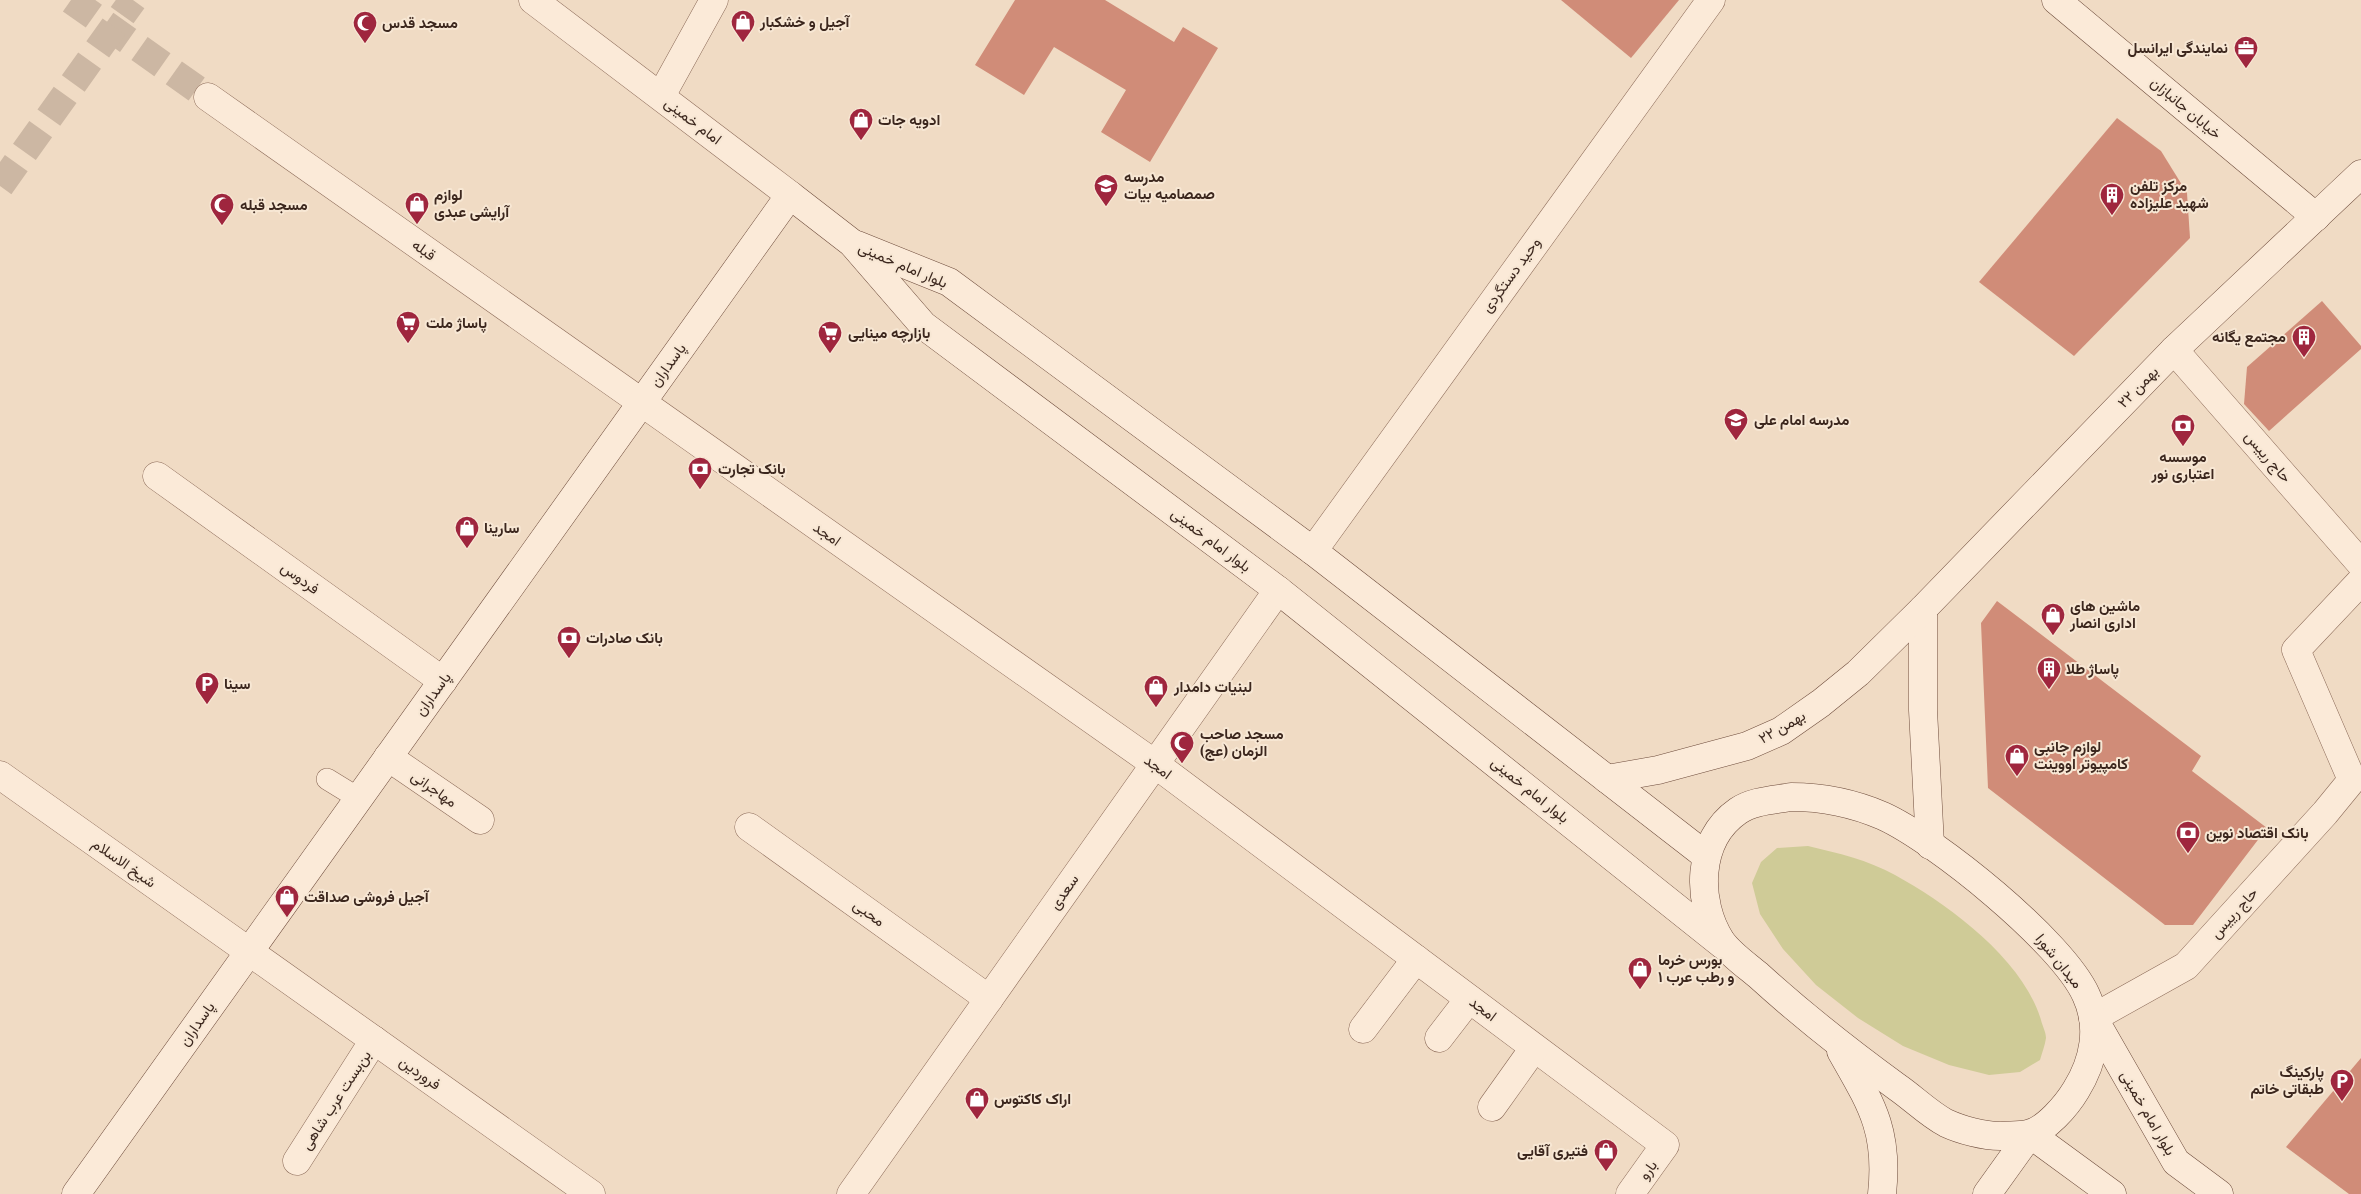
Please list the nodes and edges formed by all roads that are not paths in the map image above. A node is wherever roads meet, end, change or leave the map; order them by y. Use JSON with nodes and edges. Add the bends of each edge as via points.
{"nodes":[{"id":1,"x":533,"y":0,"type":"edge"},
{"id":2,"x":714,"y":0,"type":"edge"},
{"id":3,"x":1711,"y":0,"type":"edge"},
{"id":4,"x":2064,"y":2,"type":"edge"},
{"id":5,"x":661,"y":96,"type":"junction"},
{"id":6,"x":208,"y":97,"type":"tunnel mouth"},
{"id":7,"x":2361,"y":174,"type":"edge"},
{"id":8,"x":790,"y":195,"type":"junction"},
{"id":9,"x":2316,"y":217,"type":"junction"},
{"id":10,"x":852,"y":243,"type":"junction"},
{"id":11,"x":2174,"y":350,"type":"junction"},
{"id":12,"x":641,"y":403,"type":"junction"},
{"id":13,"x":158,"y":476,"type":"dead end"},
{"id":14,"x":1313,"y":550,"type":"junction"},
{"id":15,"x":2361,"y":564,"type":"edge"},
{"id":16,"x":2361,"y":581,"type":"edge"},
{"id":17,"x":1278,"y":590,"type":"junction"},
{"id":18,"x":1923,"y":609,"type":"junction"},
{"id":19,"x":443,"y":681,"type":"junction"},
{"id":20,"x":388,"y":757,"type":"junction"},
{"id":21,"x":1155,"y":764,"type":"junction"},
{"id":22,"x":0,"y":775,"type":"edge"},
{"id":23,"x":2356,"y":777,"type":"edge"},
{"id":24,"x":328,"y":778,"type":"dead end"},
{"id":25,"x":1607,"y":779,"type":"junction"},
{"id":26,"x":358,"y":798,"type":"junction"},
{"id":27,"x":480,"y":820,"type":"dead end"},
{"id":28,"x":749,"y":827,"type":"dead end"},
{"id":29,"x":1930,"y":845,"type":"junction"},
{"id":30,"x":1705,"y":855,"type":"junction"},
{"id":31,"x":1723,"y":945,"type":"junction"},
{"id":32,"x":249,"y":951,"type":"junction"},
{"id":33,"x":1416,"y":959,"type":"junction"},
{"id":34,"x":989,"y":999,"type":"junction"},
{"id":35,"x":1469,"y":999,"type":"junction"},
{"id":36,"x":2094,"y":1018,"type":"junction"},
{"id":37,"x":1363,"y":1029,"type":"dead end"},
{"id":38,"x":1439,"y":1038,"type":"dead end"},
{"id":39,"x":374,"y":1040,"type":"junction"},
{"id":40,"x":1837,"y":1043,"type":"junction"},
{"id":41,"x":1534,"y":1048,"type":"junction"},
{"id":42,"x":1492,"y":1107,"type":"dead end"},
{"id":43,"x":2030,"y":1134,"type":"junction"},
{"id":44,"x":1665,"y":1145,"type":"joint"},
{"id":45,"x":298,"y":1161,"type":"dead end"},
{"id":46,"x":76,"y":1194,"type":"edge"},
{"id":47,"x":591,"y":1194,"type":"edge"},
{"id":48,"x":851,"y":1194,"type":"edge"},
{"id":49,"x":1630,"y":1194,"type":"edge"},
{"id":50,"x":1882,"y":1194,"type":"edge"},
{"id":51,"x":1987,"y":1194,"type":"edge"},
{"id":52,"x":2112,"y":1194,"type":"edge"},
{"id":53,"x":2219,"y":1194,"type":"edge"}],
"edges":[{"from":1,"to":5,"type":"street","name":"امام خمینی"},
{"from":2,"to":5,"type":"street"},
{"from":3,"to":14,"type":"street","name":"وحید دستگردی"},
{"from":4,"to":9,"type":"street","name":"خیابان جانبازان"},
{"from":5,"to":8,"type":"street","name":"امام خمینی"},
{"from":6,"to":12,"type":"street","name":"قبله"},
{"from":7,"to":9,"type":"street","name":"۲۲ بهمن"},
{"from":8,"to":10,"type":"street","name":"امام خمینی"},
{"from":8,"to":12,"type":"street","name":"پاسداران"},
{"from":9,"to":11,"type":"street","name":"۲۲ بهمن"},
{"from":10,"to":14,"type":"street","name":"بلوار امام خمینی","via":[[949,282]]},
{"from":10,"to":17,"type":"street","name":"بلوار امام خمینی","via":[[923,325]]},
{"from":11,"to":15,"type":"street","name":"حاج رییس"},
{"from":11,"to":18,"type":"street","name":"۲۲ بهمن"},
{"from":12,"to":19,"type":"street","name":"پاسداران"},
{"from":12,"to":21,"type":"street","name":"امجد"},
{"from":13,"to":19,"type":"street","name":"فردوس"},
{"from":14,"to":25,"type":"street","name":"بلوار امام خمینی"},
{"from":16,"to":23,"type":"street","name":"حاج رییس","via":[[2296,650]]},
{"from":17,"to":21,"type":"street","name":"سعدی"},
{"from":17,"to":31,"type":"street","name":"بلوار امام خمینی"},
{"from":18,"to":25,"type":"street","name":"۲۲ بهمن","via":[[1858,673],[1781,731],[1748,746],[1658,770]]},
{"from":18,"to":29,"type":"street","via":[[1923,710]]},
{"from":19,"to":20,"type":"street","name":"پاسداران"},
{"from":20,"to":26,"type":"street","name":"پاسداران"},
{"from":20,"to":27,"type":"street","name":"مهاجرانی"},
{"from":21,"to":33,"type":"street","name":"امجد"},
{"from":21,"to":34,"type":"street","name":"سعدی"},
{"from":22,"to":32,"type":"street","name":"شیخ الاسلام"},
{"from":23,"to":36,"type":"street","name":"حاج رییس","via":[[2186,966]]},
{"from":24,"to":26,"type":"lane"},
{"from":25,"to":30,"type":"street","name":"بلوار امام خمینی"},
{"from":26,"to":32,"type":"street","name":"پاسداران"},
{"from":28,"to":34,"type":"street","name":"محبی"},
{"from":29,"to":30,"type":"street","name":"میدان شورا","via":[[1886,818],[1859,807],[1820,797],[1791,797],[1762,802],[1738,811],[1718,830]]},
{"from":29,"to":36,"type":"street","name":"میدان شورا","via":[[1964,870],[2049,944],[2086,995]]},
{"from":30,"to":31,"type":"street","name":"میدان شورا","via":[[1707,912]]},
{"from":31,"to":40,"type":"street","name":"میدان شورا"},
{"from":32,"to":39,"type":"street","name":"فروردین"},
{"from":32,"to":46,"type":"street","name":"پاسداران"},
{"from":33,"to":35,"type":"street","name":"امجد"},
{"from":33,"to":37,"type":"street"},
{"from":34,"to":48,"type":"street","name":"سعدی"},
{"from":35,"to":38,"type":"street"},
{"from":35,"to":41,"type":"street","name":"امجد"},
{"from":36,"to":43,"type":"street","name":"میدان شورا","via":[[2095,1041],[2091,1062],[2083,1078],[2063,1109]]},
{"from":36,"to":53,"type":"street","name":"بلوار امام خمینی","via":[[2176,1162]]},
{"from":39,"to":45,"type":"street","name":"بن‌بست عرب شاهی"},
{"from":39,"to":47,"type":"street","name":"فروردین"},
{"from":40,"to":43,"type":"street","name":"میدان شورا","via":[[1946,1123],[1990,1136]]},
{"from":40,"to":50,"type":"street","via":[[1870,1102],[1882,1137]]},
{"from":41,"to":42,"type":"street"},
{"from":41,"to":44,"type":"street","name":"امجد"},
{"from":43,"to":51,"type":"street"},
{"from":43,"to":52,"type":"street"},
{"from":44,"to":49,"type":"street","name":"بارو"}]}
